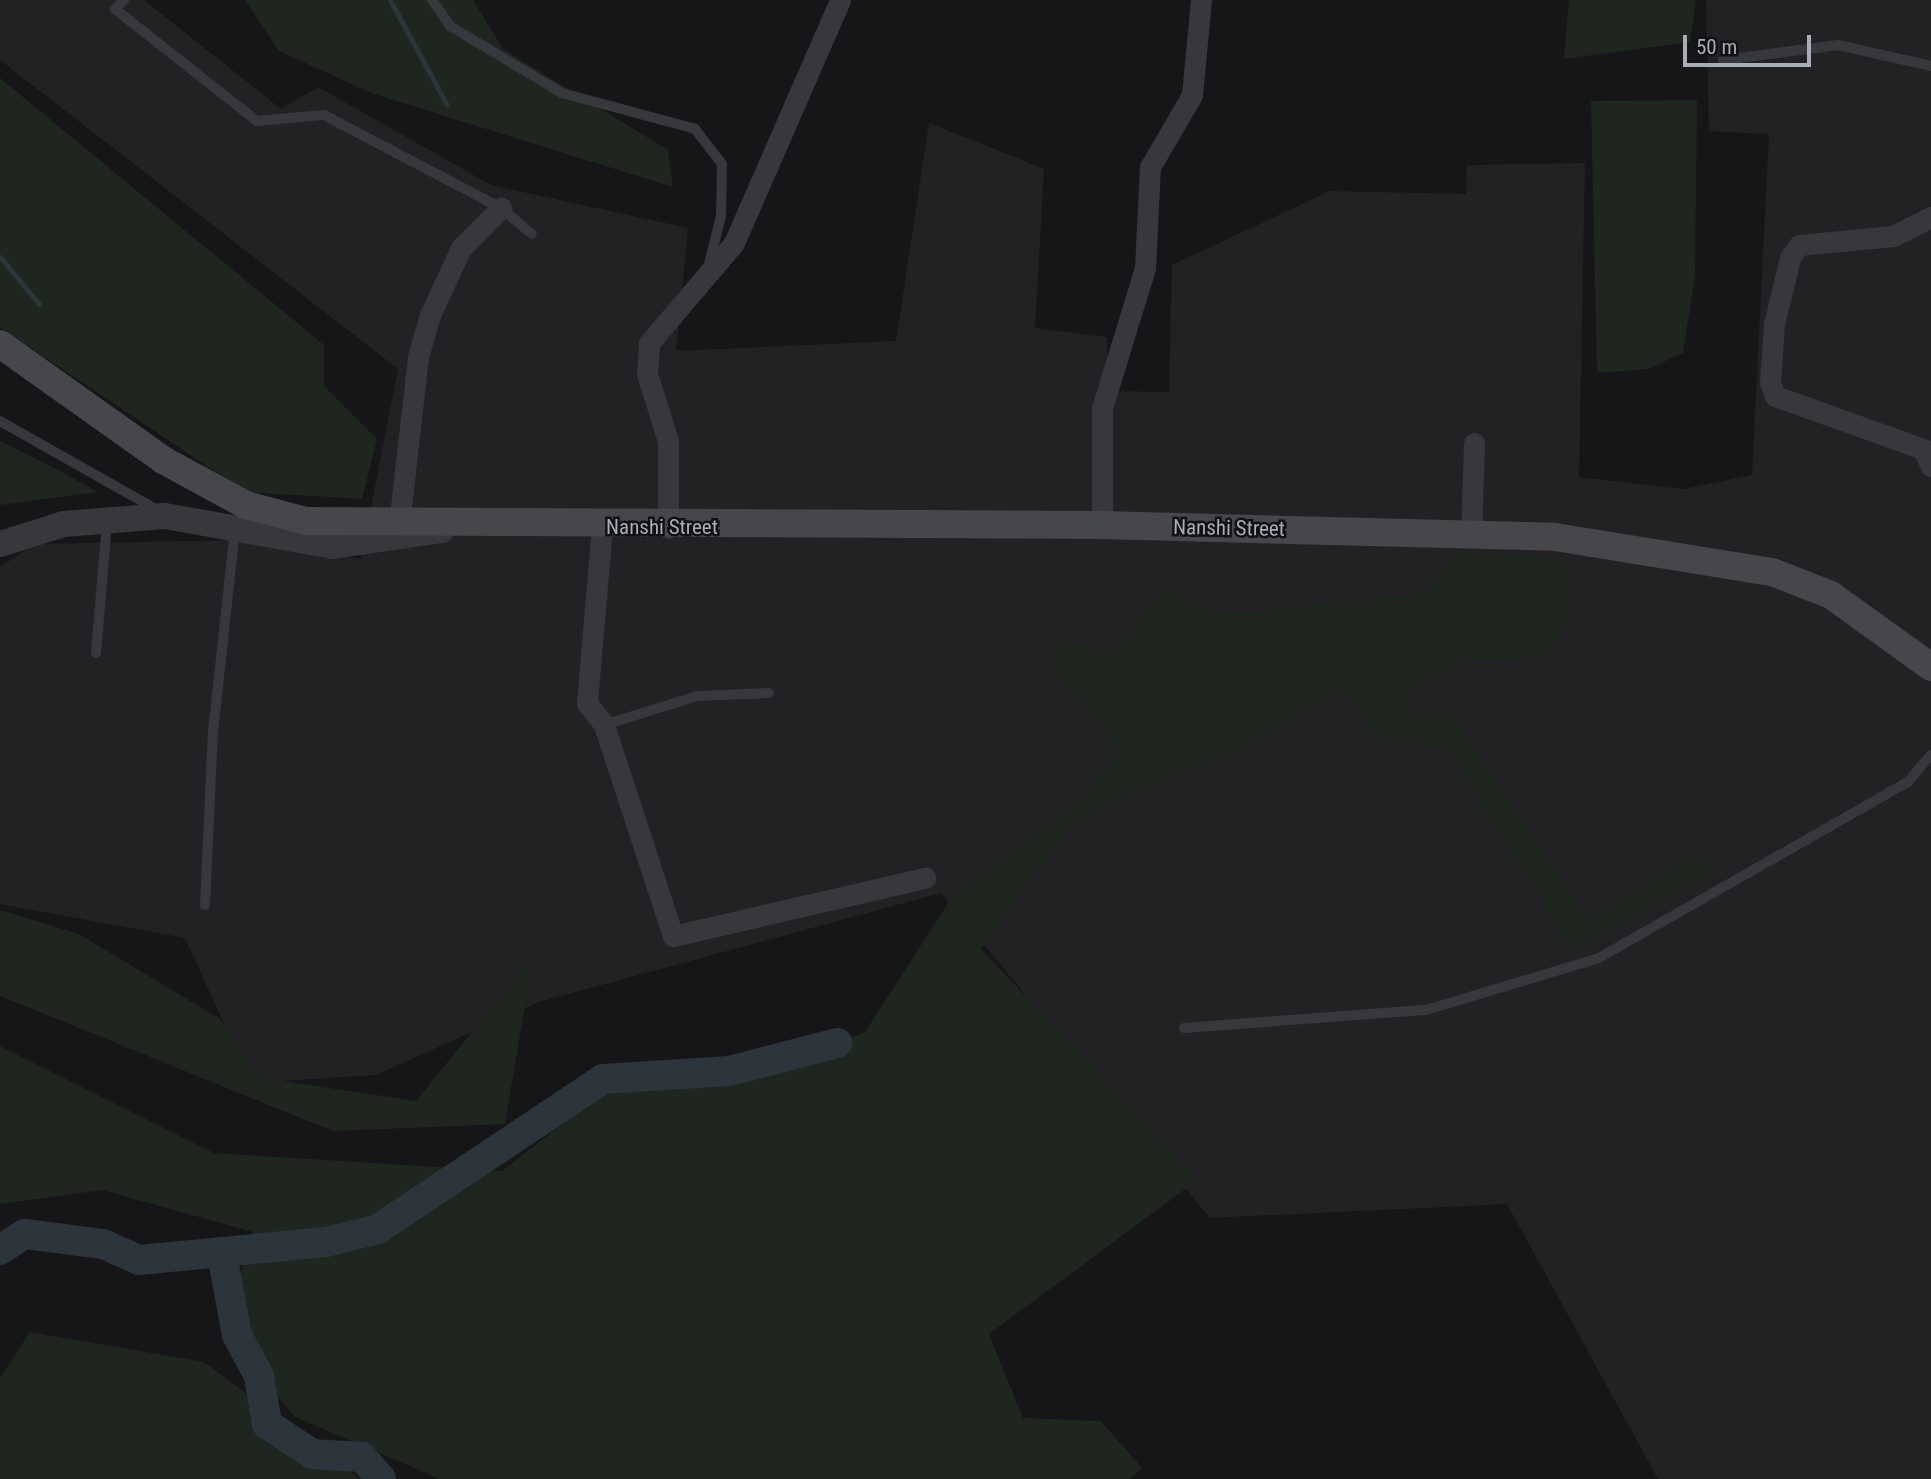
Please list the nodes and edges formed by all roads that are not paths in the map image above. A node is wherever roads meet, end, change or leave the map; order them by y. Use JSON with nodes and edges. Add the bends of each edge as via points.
{"nodes":[{"id":1,"x":124,"y":0,"type":"edge"},
{"id":2,"x":432,"y":0,"type":"edge"},
{"id":3,"x":840,"y":0,"type":"edge"},
{"id":4,"x":1201,"y":0,"type":"edge"},
{"id":5,"x":1723,"y":60,"type":"dead end"},
{"id":6,"x":1931,"y":66,"type":"edge"},
{"id":7,"x":501,"y":208,"type":"junction"},
{"id":8,"x":1931,"y":217,"type":"edge"},
{"id":9,"x":533,"y":234,"type":"dead end"},
{"id":10,"x":707,"y":270,"type":"junction"},
{"id":11,"x":0,"y":344,"type":"edge"},
{"id":12,"x":0,"y":421,"type":"edge"},
{"id":13,"x":1474,"y":443,"type":"dead end"},
{"id":14,"x":1931,"y":466,"type":"edge"},
{"id":15,"x":165,"y":516,"type":"junction"},
{"id":16,"x":107,"y":519,"type":"junction"},
{"id":17,"x":1102,"y":525,"type":"junction"},
{"id":18,"x":602,"y":527,"type":"junction"},
{"id":19,"x":400,"y":528,"type":"junction"},
{"id":20,"x":668,"y":528,"type":"junction"},
{"id":21,"x":235,"y":531,"type":"junction"},
{"id":22,"x":1470,"y":535,"type":"junction"},
{"id":23,"x":0,"y":544,"type":"edge"},
{"id":24,"x":96,"y":653,"type":"dead end"},
{"id":25,"x":1930,"y":663,"type":"edge"},
{"id":26,"x":769,"y":693,"type":"dead end"},
{"id":27,"x":604,"y":725,"type":"junction"},
{"id":28,"x":1931,"y":755,"type":"edge"},
{"id":29,"x":925,"y":878,"type":"dead end"},
{"id":30,"x":205,"y":905,"type":"dead end"},
{"id":31,"x":1184,"y":1028,"type":"dead end"}],
"edges":[{"from":1,"to":7,"type":"lane","via":[[115,9],[257,121],[324,115]]},
{"from":2,"to":10,"type":"lane","via":[[450,26],[562,93],[695,129],[722,164],[721,216]]},
{"from":3,"to":10,"type":"street","via":[[734,243]]},
{"from":4,"to":17,"type":"street","via":[[1192,95],[1150,167],[1145,268],[1102,408]]},
{"from":5,"to":6,"type":"lane","via":[[1838,45]]},
{"from":7,"to":9,"type":"lane"},
{"from":7,"to":19,"type":"street","via":[[461,248],[430,315],[418,358]]},
{"from":8,"to":14,"type":"street","via":[[1893,236],[1799,245],[1790,258],[1774,324],[1770,382],[1775,396],[1923,449]]},
{"from":10,"to":20,"type":"street","via":[[649,342],[646,374],[668,441]]},
{"from":11,"to":19,"type":"main road","name":"Nanshi Street","via":[[163,460],[246,505],[306,521]]},
{"from":12,"to":15,"type":"lane"},
{"from":13,"to":22,"type":"street"},
{"from":15,"to":16,"type":"street"},
{"from":15,"to":21,"type":"street"},
{"from":16,"to":23,"type":"street","via":[[32,531]]},
{"from":16,"to":24,"type":"lane"},
{"from":17,"to":20,"type":"main road","name":"Nanshi Street"},
{"from":17,"to":22,"type":"main road","name":"Nanshi Street"},
{"from":18,"to":19,"type":"main road","name":"Nanshi Street","via":[[496,521]]},
{"from":18,"to":20,"type":"main road","name":"Nanshi Street"},
{"from":18,"to":27,"type":"street","via":[[587,703]]},
{"from":19,"to":21,"type":"street","via":[[333,546]]},
{"from":21,"to":30,"type":"lane","via":[[213,732]]},
{"from":22,"to":25,"type":"main road","name":"Nanshi Street","via":[[1555,537],[1772,572],[1831,596]]},
{"from":26,"to":27,"type":"lane","via":[[697,696]]},
{"from":27,"to":29,"type":"street","via":[[673,936]]},
{"from":28,"to":31,"type":"lane","via":[[1908,782],[1599,958],[1426,1010]]}]}
